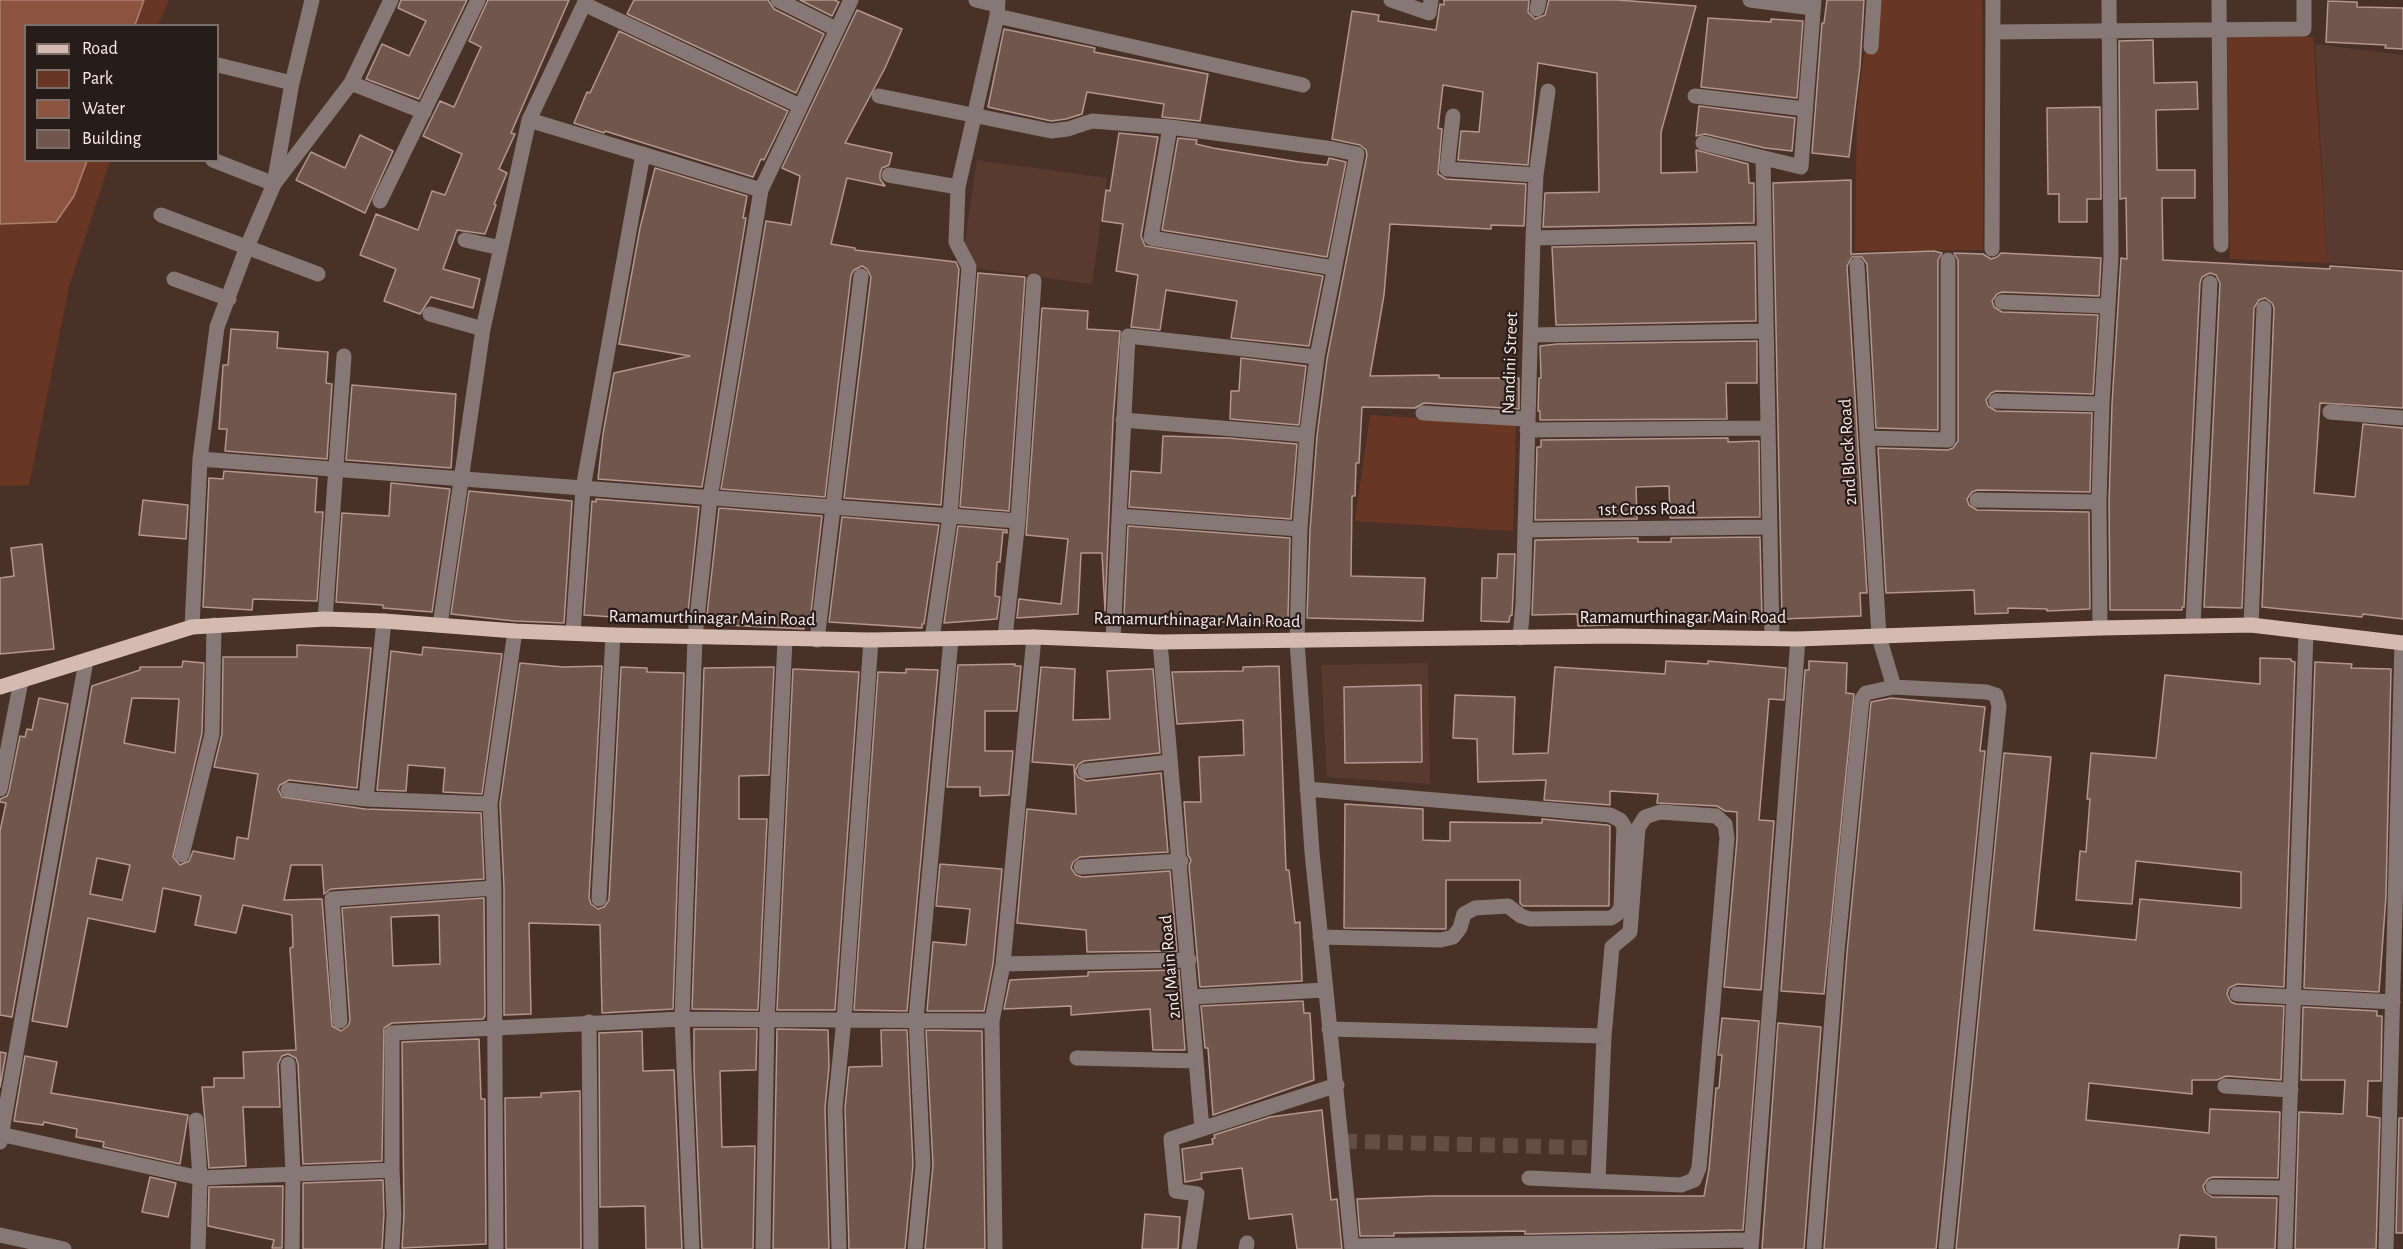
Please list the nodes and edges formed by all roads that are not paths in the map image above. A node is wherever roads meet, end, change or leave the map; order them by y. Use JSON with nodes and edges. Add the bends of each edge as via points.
{"nodes":[{"id":1,"x":312,"y":0,"type":"edge"},
{"id":2,"x":391,"y":0,"type":"edge"},
{"id":3,"x":478,"y":0,"type":"edge"},
{"id":4,"x":778,"y":0,"type":"edge"},
{"id":5,"x":851,"y":0,"type":"edge"},
{"id":6,"x":976,"y":0,"type":"edge"},
{"id":7,"x":1391,"y":0,"type":"edge"},
{"id":8,"x":1431,"y":0,"type":"edge"},
{"id":9,"x":1750,"y":0,"type":"edge"},
{"id":10,"x":1874,"y":0,"type":"edge"},
{"id":11,"x":1993,"y":0,"type":"edge"},
{"id":12,"x":2109,"y":0,"type":"edge"},
{"id":13,"x":2219,"y":0,"type":"edge"},
{"id":14,"x":2304,"y":0,"type":"edge"},
{"id":15,"x":585,"y":2,"type":"edge"},
{"id":16,"x":1814,"y":4,"type":"edge"},
{"id":17,"x":997,"y":7,"type":"edge"},
{"id":18,"x":836,"y":29,"type":"junction"},
{"id":19,"x":2219,"y":29,"type":"junction"},
{"id":20,"x":1993,"y":32,"type":"junction"},
{"id":21,"x":2108,"y":32,"type":"junction"},
{"id":22,"x":1871,"y":47,"type":"dead end"},
{"id":23,"x":219,"y":65,"type":"edge"},
{"id":24,"x":292,"y":83,"type":"junction"},
{"id":25,"x":351,"y":83,"type":"junction"},
{"id":26,"x":1303,"y":85,"type":"dead end"},
{"id":27,"x":1548,"y":91,"type":"dead end"},
{"id":28,"x":879,"y":96,"type":"dead end"},
{"id":29,"x":1695,"y":96,"type":"dead end"},
{"id":30,"x":800,"y":106,"type":"junction"},
{"id":31,"x":1805,"y":109,"type":"junction"},
{"id":32,"x":424,"y":112,"type":"junction"},
{"id":33,"x":974,"y":114,"type":"junction"},
{"id":34,"x":1453,"y":116,"type":"dead end"},
{"id":35,"x":529,"y":120,"type":"junction"},
{"id":36,"x":1170,"y":127,"type":"junction"},
{"id":37,"x":1703,"y":143,"type":"dead end"},
{"id":38,"x":643,"y":154,"type":"junction"},
{"id":39,"x":1763,"y":158,"type":"junction"},
{"id":40,"x":218,"y":162,"type":"edge"},
{"id":41,"x":889,"y":175,"type":"dead end"},
{"id":42,"x":1536,"y":175,"type":"junction"},
{"id":43,"x":274,"y":184,"type":"junction"},
{"id":44,"x":958,"y":187,"type":"junction"},
{"id":45,"x":761,"y":190,"type":"junction"},
{"id":46,"x":380,"y":201,"type":"dead end"},
{"id":47,"x":161,"y":215,"type":"dead end"},
{"id":48,"x":1763,"y":233,"type":"junction"},
{"id":49,"x":1533,"y":238,"type":"junction"},
{"id":50,"x":465,"y":240,"type":"dead end"},
{"id":51,"x":2221,"y":245,"type":"dead end"},
{"id":52,"x":247,"y":247,"type":"junction"},
{"id":53,"x":501,"y":248,"type":"junction"},
{"id":54,"x":1992,"y":249,"type":"dead end"},
{"id":55,"x":1948,"y":260,"type":"dead end"},
{"id":56,"x":1857,"y":265,"type":"dead end"},
{"id":57,"x":1334,"y":268,"type":"junction"},
{"id":58,"x":318,"y":274,"type":"dead end"},
{"id":59,"x":861,"y":276,"type":"dead end"},
{"id":60,"x":174,"y":279,"type":"dead end"},
{"id":61,"x":1034,"y":281,"type":"dead end"},
{"id":62,"x":2210,"y":283,"type":"dead end"},
{"id":63,"x":229,"y":299,"type":"junction"},
{"id":64,"x":2002,"y":302,"type":"dead end"},
{"id":65,"x":2107,"y":306,"type":"junction"},
{"id":66,"x":2264,"y":308,"type":"dead end"},
{"id":67,"x":430,"y":314,"type":"dead end"},
{"id":68,"x":483,"y":329,"type":"junction"},
{"id":69,"x":1765,"y":332,"type":"junction"},
{"id":70,"x":1531,"y":335,"type":"junction"},
{"id":71,"x":344,"y":356,"type":"dead end"},
{"id":72,"x":1317,"y":357,"type":"junction"},
{"id":73,"x":1996,"y":401,"type":"dead end"},
{"id":74,"x":2102,"y":404,"type":"junction"},
{"id":75,"x":2330,"y":412,"type":"dead end"},
{"id":76,"x":1423,"y":413,"type":"dead end"},
{"id":77,"x":2403,"y":418,"type":"edge"},
{"id":78,"x":1123,"y":420,"type":"junction"},
{"id":79,"x":1527,"y":424,"type":"junction"},
{"id":80,"x":1767,"y":428,"type":"junction"},
{"id":81,"x":1307,"y":435,"type":"junction"},
{"id":82,"x":1867,"y":438,"type":"junction"},
{"id":83,"x":200,"y":459,"type":"junction"},
{"id":84,"x":336,"y":470,"type":"junction"},
{"id":85,"x":461,"y":479,"type":"junction"},
{"id":86,"x":584,"y":488,"type":"junction"},
{"id":87,"x":710,"y":498,"type":"junction"},
{"id":88,"x":1977,"y":500,"type":"dead end"},
{"id":89,"x":2099,"y":502,"type":"junction"},
{"id":90,"x":832,"y":507,"type":"junction"},
{"id":91,"x":950,"y":516,"type":"junction"},
{"id":92,"x":1119,"y":516,"type":"junction"},
{"id":93,"x":1018,"y":521,"type":"junction"},
{"id":94,"x":1769,"y":527,"type":"junction"},
{"id":95,"x":1300,"y":529,"type":"junction"},
{"id":96,"x":1525,"y":530,"type":"junction"},
{"id":97,"x":325,"y":619,"type":"junction"},
{"id":98,"x":384,"y":621,"type":"junction"},
{"id":99,"x":214,"y":625,"type":"junction"},
{"id":100,"x":440,"y":625,"type":"junction"},
{"id":101,"x":2193,"y":625,"type":"junction"},
{"id":102,"x":2251,"y":625,"type":"junction"},
{"id":103,"x":192,"y":627,"type":"junction"},
{"id":104,"x":2100,"y":628,"type":"junction"},
{"id":105,"x":516,"y":632,"type":"junction"},
{"id":106,"x":2306,"y":632,"type":"junction"},
{"id":107,"x":573,"y":633,"type":"junction"},
{"id":108,"x":613,"y":635,"type":"junction"},
{"id":109,"x":695,"y":637,"type":"junction"},
{"id":110,"x":1005,"y":637,"type":"junction"},
{"id":111,"x":1034,"y":637,"type":"junction"},
{"id":112,"x":1879,"y":637,"type":"junction"},
{"id":113,"x":1520,"y":638,"type":"junction"},
{"id":114,"x":1772,"y":638,"type":"junction"},
{"id":115,"x":932,"y":639,"type":"junction"},
{"id":116,"x":951,"y":639,"type":"junction"},
{"id":117,"x":1113,"y":639,"type":"junction"},
{"id":118,"x":1798,"y":639,"type":"junction"},
{"id":119,"x":785,"y":640,"type":"junction"},
{"id":120,"x":817,"y":640,"type":"junction"},
{"id":121,"x":871,"y":640,"type":"junction"},
{"id":122,"x":1297,"y":641,"type":"junction"},
{"id":123,"x":1160,"y":642,"type":"junction"},
{"id":124,"x":2402,"y":643,"type":"edge"},
{"id":125,"x":86,"y":661,"type":"junction"},
{"id":126,"x":21,"y":681,"type":"junction"},
{"id":127,"x":0,"y":687,"type":"edge"},
{"id":128,"x":1894,"y":687,"type":"junction"},
{"id":129,"x":1170,"y":762,"type":"junction"},
{"id":130,"x":1085,"y":771,"type":"dead end"},
{"id":131,"x":0,"y":789,"type":"edge"},
{"id":132,"x":1308,"y":789,"type":"junction"},
{"id":133,"x":288,"y":790,"type":"dead end"},
{"id":134,"x":366,"y":799,"type":"junction"},
{"id":135,"x":490,"y":804,"type":"junction"},
{"id":136,"x":182,"y":855,"type":"dead end"},
{"id":137,"x":1181,"y":861,"type":"junction"},
{"id":138,"x":1081,"y":867,"type":"dead end"},
{"id":139,"x":494,"y":888,"type":"junction"},
{"id":140,"x":599,"y":899,"type":"dead end"},
{"id":141,"x":1320,"y":937,"type":"junction"},
{"id":142,"x":1188,"y":960,"type":"junction"},
{"id":143,"x":1003,"y":964,"type":"junction"},
{"id":144,"x":1325,"y":990,"type":"junction"},
{"id":145,"x":2237,"y":994,"type":"dead end"},
{"id":146,"x":1192,"y":997,"type":"junction"},
{"id":147,"x":2294,"y":997,"type":"junction"},
{"id":148,"x":2393,"y":1002,"type":"junction"},
{"id":149,"x":682,"y":1019,"type":"junction"},
{"id":150,"x":767,"y":1019,"type":"junction"},
{"id":151,"x":844,"y":1019,"type":"junction"},
{"id":152,"x":916,"y":1019,"type":"junction"},
{"id":153,"x":340,"y":1021,"type":"dead end"},
{"id":154,"x":992,"y":1021,"type":"junction"},
{"id":155,"x":589,"y":1022,"type":"junction"},
{"id":156,"x":494,"y":1027,"type":"junction"},
{"id":157,"x":1329,"y":1029,"type":"junction"},
{"id":158,"x":1605,"y":1036,"type":"junction"},
{"id":159,"x":1077,"y":1058,"type":"dead end"},
{"id":160,"x":1196,"y":1062,"type":"junction"},
{"id":161,"x":288,"y":1064,"type":"dead end"},
{"id":162,"x":1337,"y":1085,"type":"junction"},
{"id":163,"x":2225,"y":1086,"type":"dead end"},
{"id":164,"x":2291,"y":1090,"type":"junction"},
{"id":165,"x":196,"y":1120,"type":"dead end"},
{"id":166,"x":1202,"y":1129,"type":"junction"},
{"id":167,"x":1,"y":1137,"type":"edge"},
{"id":168,"x":392,"y":1170,"type":"junction"},
{"id":169,"x":293,"y":1173,"type":"junction"},
{"id":170,"x":200,"y":1178,"type":"junction"},
{"id":171,"x":1529,"y":1178,"type":"dead end"},
{"id":172,"x":1598,"y":1180,"type":"junction"},
{"id":173,"x":2213,"y":1187,"type":"dead end"},
{"id":174,"x":2286,"y":1188,"type":"junction"},
{"id":175,"x":0,"y":1235,"type":"edge"},
{"id":176,"x":1751,"y":1244,"type":"edge"},
{"id":177,"x":1352,"y":1248,"type":"edge"},
{"id":178,"x":64,"y":1249,"type":"edge"},
{"id":179,"x":198,"y":1249,"type":"edge"},
{"id":180,"x":292,"y":1249,"type":"edge"},
{"id":181,"x":392,"y":1249,"type":"edge"},
{"id":182,"x":496,"y":1249,"type":"edge"},
{"id":183,"x":591,"y":1249,"type":"edge"},
{"id":184,"x":692,"y":1249,"type":"edge"},
{"id":185,"x":763,"y":1249,"type":"edge"},
{"id":186,"x":839,"y":1249,"type":"edge"},
{"id":187,"x":915,"y":1249,"type":"edge"},
{"id":188,"x":995,"y":1249,"type":"edge"},
{"id":189,"x":1189,"y":1249,"type":"edge"},
{"id":190,"x":1814,"y":1249,"type":"edge"},
{"id":191,"x":1947,"y":1249,"type":"edge"},
{"id":192,"x":2285,"y":1249,"type":"edge"},
{"id":193,"x":2386,"y":1249,"type":"edge"}],
"edges":[{"from":1,"to":24,"type":"street"},
{"from":2,"to":25,"type":"street"},
{"from":3,"to":32,"type":"street"},
{"from":4,"to":18,"type":"street"},
{"from":5,"to":18,"type":"street"},
{"from":6,"to":17,"type":"street"},
{"from":7,"to":8,"type":"street","via":[[1429,13]]},
{"from":9,"to":16,"type":"street"},
{"from":10,"to":22,"type":"street"},
{"from":11,"to":20,"type":"street"},
{"from":12,"to":21,"type":"street"},
{"from":13,"to":19,"type":"street"},
{"from":14,"to":19,"type":"street","via":[[2304,29]]},
{"from":15,"to":30,"type":"street"},
{"from":15,"to":35,"type":"street"},
{"from":16,"to":31,"type":"street"},
{"from":17,"to":26,"type":"street"},
{"from":17,"to":33,"type":"street"},
{"from":18,"to":30,"type":"street"},
{"from":19,"to":21,"type":"street"},
{"from":19,"to":51,"type":"street"},
{"from":20,"to":21,"type":"street"},
{"from":20,"to":54,"type":"street"},
{"from":21,"to":65,"type":"street","via":[[2111,257]]},
{"from":23,"to":24,"type":"street"},
{"from":24,"to":43,"type":"street"},
{"from":25,"to":32,"type":"street"},
{"from":25,"to":43,"type":"street"},
{"from":27,"to":42,"type":"street","name":"Nandini Street"},
{"from":28,"to":33,"type":"street"},
{"from":29,"to":31,"type":"street"},
{"from":30,"to":45,"type":"street"},
{"from":31,"to":39,"type":"street","via":[[1801,167]]},
{"from":32,"to":46,"type":"street"},
{"from":33,"to":36,"type":"street","via":[[1051,130],[1068,129],[1092,120]]},
{"from":33,"to":44,"type":"street"},
{"from":34,"to":42,"type":"street","via":[[1446,169]]},
{"from":35,"to":38,"type":"street"},
{"from":35,"to":53,"type":"street"},
{"from":36,"to":57,"type":"street","via":[[1151,238]]},
{"from":36,"to":57,"type":"street","via":[[1357,154]]},
{"from":37,"to":39,"type":"street"},
{"from":38,"to":45,"type":"street"},
{"from":38,"to":86,"type":"street"},
{"from":39,"to":48,"type":"street"},
{"from":40,"to":43,"type":"street"},
{"from":41,"to":44,"type":"street"},
{"from":42,"to":49,"type":"street","name":"Nandini Street"},
{"from":43,"to":52,"type":"street"},
{"from":44,"to":91,"type":"street","via":[[956,242],[969,267]]},
{"from":45,"to":87,"type":"street"},
{"from":47,"to":52,"type":"street"},
{"from":48,"to":49,"type":"street"},
{"from":48,"to":69,"type":"street"},
{"from":49,"to":70,"type":"street","name":"Nandini Street"},
{"from":50,"to":53,"type":"street"},
{"from":52,"to":58,"type":"street"},
{"from":52,"to":63,"type":"street"},
{"from":53,"to":68,"type":"street"},
{"from":55,"to":82,"type":"street","via":[[1948,440]]},
{"from":56,"to":82,"type":"street","name":"2nd Block Road"},
{"from":57,"to":72,"type":"street"},
{"from":59,"to":90,"type":"street"},
{"from":60,"to":63,"type":"street"},
{"from":61,"to":93,"type":"street"},
{"from":62,"to":101,"type":"street"},
{"from":63,"to":83,"type":"street","via":[[217,327]]},
{"from":64,"to":65,"type":"street"},
{"from":65,"to":74,"type":"street"},
{"from":66,"to":102,"type":"street"},
{"from":67,"to":68,"type":"street"},
{"from":68,"to":85,"type":"street"},
{"from":69,"to":70,"type":"street"},
{"from":69,"to":80,"type":"street"},
{"from":70,"to":79,"type":"street","name":"Nandini Street"},
{"from":71,"to":84,"type":"street"},
{"from":72,"to":78,"type":"street","via":[[1128,336]]},
{"from":72,"to":81,"type":"street"},
{"from":73,"to":74,"type":"street"},
{"from":74,"to":89,"type":"street"},
{"from":75,"to":77,"type":"street"},
{"from":76,"to":79,"type":"street"},
{"from":78,"to":81,"type":"street"},
{"from":78,"to":92,"type":"street"},
{"from":79,"to":80,"type":"street"},
{"from":79,"to":96,"type":"street","name":"Nandini Street"},
{"from":80,"to":94,"type":"street"},
{"from":81,"to":95,"type":"street"},
{"from":82,"to":112,"type":"street","name":"2nd Block Road"},
{"from":83,"to":84,"type":"street"},
{"from":83,"to":103,"type":"street"},
{"from":84,"to":85,"type":"street"},
{"from":84,"to":97,"type":"street"},
{"from":85,"to":86,"type":"street"},
{"from":85,"to":100,"type":"street"},
{"from":86,"to":87,"type":"street"},
{"from":86,"to":107,"type":"street"},
{"from":87,"to":90,"type":"street"},
{"from":87,"to":109,"type":"street"},
{"from":88,"to":89,"type":"street"},
{"from":89,"to":104,"type":"street"},
{"from":90,"to":91,"type":"street"},
{"from":90,"to":120,"type":"street"},
{"from":91,"to":93,"type":"street"},
{"from":91,"to":115,"type":"street"},
{"from":92,"to":95,"type":"street"},
{"from":92,"to":117,"type":"street"},
{"from":93,"to":110,"type":"street"},
{"from":94,"to":96,"type":"street","name":"1st Cross Road"},
{"from":94,"to":114,"type":"street"},
{"from":95,"to":122,"type":"street"},
{"from":96,"to":113,"type":"street","name":"Nandini Street"},
{"from":97,"to":98,"type":"main road","name":"Ramamurthinagar Main Road"},
{"from":97,"to":99,"type":"main road","name":"Ramamurthinagar Main Road"},
{"from":98,"to":100,"type":"main road","name":"Ramamurthinagar Main Road"},
{"from":98,"to":134,"type":"street"},
{"from":99,"to":103,"type":"main road","name":"Ramamurthinagar Main Road"},
{"from":99,"to":136,"type":"street","via":[[212,734]]},
{"from":100,"to":105,"type":"main road","name":"Ramamurthinagar Main Road"},
{"from":101,"to":102,"type":"main road","name":"Ramamurthinagar Main Road"},
{"from":101,"to":104,"type":"main road","name":"Ramamurthinagar Main Road"},
{"from":102,"to":106,"type":"main road","name":"Ramamurthinagar Main Road"},
{"from":103,"to":125,"type":"main road","name":"Ramamurthinagar Main Road"},
{"from":104,"to":112,"type":"main road","name":"Ramamurthinagar Main Road"},
{"from":105,"to":107,"type":"main road","name":"Ramamurthinagar Main Road"},
{"from":105,"to":135,"type":"street"},
{"from":106,"to":124,"type":"main road","name":"Ramamurthinagar Main Road"},
{"from":106,"to":147,"type":"street"},
{"from":107,"to":108,"type":"main road","name":"Ramamurthinagar Main Road"},
{"from":108,"to":109,"type":"main road","name":"Ramamurthinagar Main Road"},
{"from":108,"to":140,"type":"street"},
{"from":109,"to":119,"type":"main road","name":"Ramamurthinagar Main Road"},
{"from":109,"to":149,"type":"street"},
{"from":110,"to":111,"type":"main road","name":"Ramamurthinagar Main Road"},
{"from":110,"to":116,"type":"main road","name":"Ramamurthinagar Main Road"},
{"from":111,"to":117,"type":"main road","name":"Ramamurthinagar Main Road"},
{"from":111,"to":143,"type":"street"},
{"from":112,"to":118,"type":"main road","name":"Ramamurthinagar Main Road"},
{"from":112,"to":128,"type":"street","name":"2nd Block Road"},
{"from":113,"to":114,"type":"main road","name":"Ramamurthinagar Main Road"},
{"from":113,"to":122,"type":"main road","name":"Ramamurthinagar Main Road"},
{"from":114,"to":118,"type":"main road","name":"Ramamurthinagar Main Road"},
{"from":115,"to":116,"type":"main road","name":"Ramamurthinagar Main Road"},
{"from":115,"to":121,"type":"main road","name":"Ramamurthinagar Main Road"},
{"from":116,"to":152,"type":"street"},
{"from":117,"to":123,"type":"main road","name":"Ramamurthinagar Main Road"},
{"from":118,"to":176,"type":"street"},
{"from":119,"to":120,"type":"main road","name":"Ramamurthinagar Main Road"},
{"from":119,"to":150,"type":"street"},
{"from":120,"to":121,"type":"main road","name":"Ramamurthinagar Main Road"},
{"from":121,"to":151,"type":"street"},
{"from":122,"to":123,"type":"main road","name":"Ramamurthinagar Main Road"},
{"from":122,"to":132,"type":"street"},
{"from":123,"to":129,"type":"street","name":"2nd Main Road"},
{"from":124,"to":148,"type":"street"},
{"from":125,"to":126,"type":"main road","name":"Ramamurthinagar Main Road"},
{"from":125,"to":167,"type":"street"},
{"from":126,"to":127,"type":"main road","name":"Ramamurthinagar Main Road"},
{"from":126,"to":131,"type":"street"},
{"from":128,"to":190,"type":"street","via":[[1866,693],[1862,699]]},
{"from":128,"to":191,"type":"street","via":[[1987,692],[1996,695],[1999,706]]},
{"from":129,"to":130,"type":"street"},
{"from":129,"to":137,"type":"street","name":"2nd Main Road"},
{"from":132,"to":141,"type":"street"},
{"from":132,"to":141,"type":"street","via":[[1610,815],[1624,826],[1622,907],[1611,918],[1530,919],[1508,906],[1475,908],[1464,914],[1453,937],[1441,940]]},
{"from":133,"to":134,"type":"street"},
{"from":134,"to":135,"type":"street"},
{"from":135,"to":139,"type":"street"},
{"from":137,"to":138,"type":"street"},
{"from":137,"to":142,"type":"street","name":"2nd Main Road"},
{"from":139,"to":153,"type":"street","via":[[332,899]]},
{"from":139,"to":156,"type":"street"},
{"from":141,"to":144,"type":"street"},
{"from":142,"to":143,"type":"street"},
{"from":142,"to":146,"type":"street","name":"2nd Main Road"},
{"from":143,"to":154,"type":"street"},
{"from":144,"to":146,"type":"street"},
{"from":144,"to":157,"type":"street"},
{"from":145,"to":147,"type":"street"},
{"from":146,"to":160,"type":"street","name":"2nd Main Road"},
{"from":147,"to":148,"type":"street"},
{"from":147,"to":164,"type":"street"},
{"from":148,"to":193,"type":"street"},
{"from":149,"to":150,"type":"street"},
{"from":149,"to":155,"type":"street"},
{"from":149,"to":184,"type":"street"},
{"from":150,"to":151,"type":"street"},
{"from":150,"to":185,"type":"street"},
{"from":151,"to":152,"type":"street"},
{"from":151,"to":186,"type":"street","via":[[835,1108]]},
{"from":152,"to":154,"type":"street"},
{"from":152,"to":187,"type":"street","via":[[923,1165]]},
{"from":154,"to":188,"type":"street"},
{"from":155,"to":156,"type":"street"},
{"from":155,"to":183,"type":"street"},
{"from":156,"to":168,"type":"street","via":[[392,1034]]},
{"from":156,"to":182,"type":"street"},
{"from":157,"to":158,"type":"street"},
{"from":157,"to":162,"type":"street"},
{"from":158,"to":172,"type":"street"},
{"from":158,"to":172,"type":"street","via":[[1612,947],[1630,932],[1638,828],[1645,817],[1660,812],[1716,816],[1725,824],[1727,838],[1700,1168],[1694,1180],[1681,1185]]},
{"from":159,"to":160,"type":"street"},
{"from":160,"to":166,"type":"street","name":"2nd Main Road"},
{"from":161,"to":169,"type":"street"},
{"from":162,"to":166,"type":"street"},
{"from":162,"to":177,"type":"street"},
{"from":163,"to":164,"type":"street"},
{"from":164,"to":174,"type":"street"},
{"from":165,"to":170,"type":"street"},
{"from":166,"to":189,"type":"street","via":[[1171,1139],[1176,1191],[1197,1194]]},
{"from":167,"to":170,"type":"street"},
{"from":168,"to":169,"type":"street"},
{"from":168,"to":181,"type":"street"},
{"from":169,"to":170,"type":"street"},
{"from":169,"to":180,"type":"street"},
{"from":170,"to":179,"type":"street"},
{"from":171,"to":172,"type":"street"},
{"from":173,"to":174,"type":"street"},
{"from":174,"to":192,"type":"street"},
{"from":175,"to":178,"type":"street"},
{"from":176,"to":177,"type":"street"}]}
